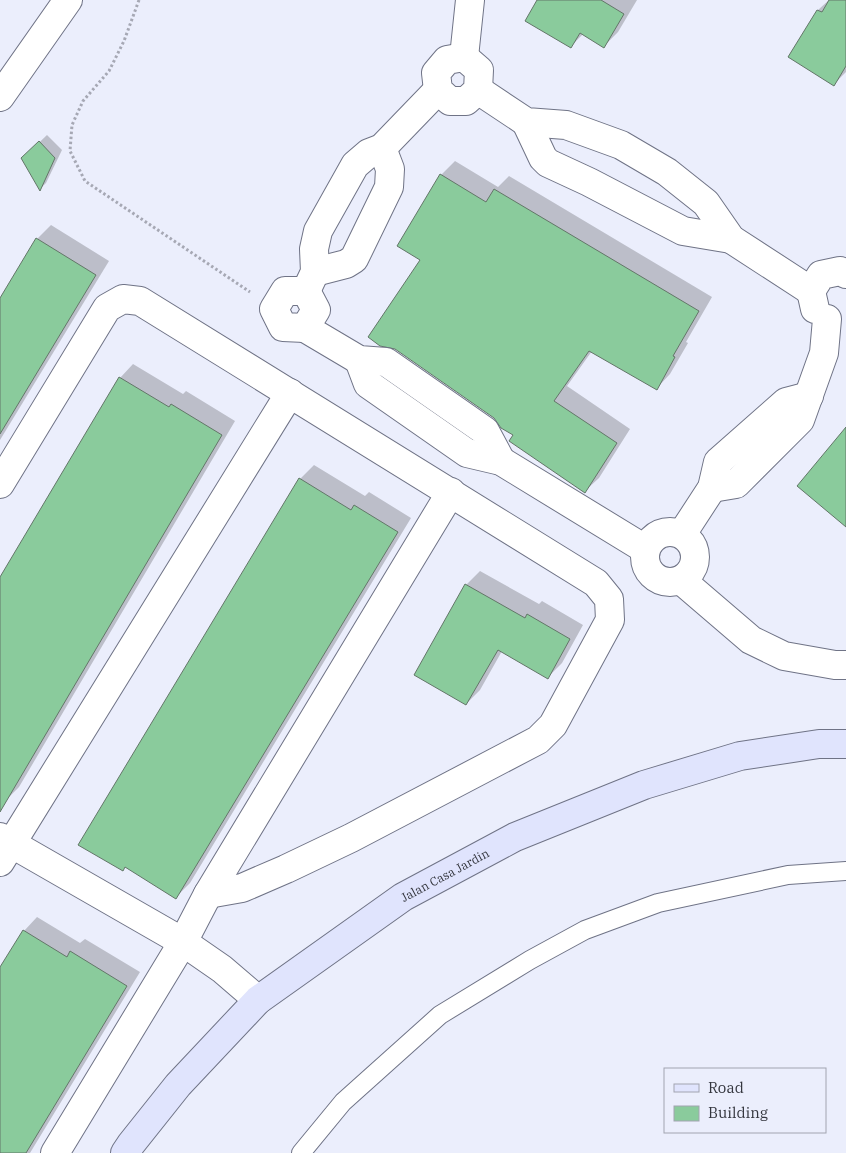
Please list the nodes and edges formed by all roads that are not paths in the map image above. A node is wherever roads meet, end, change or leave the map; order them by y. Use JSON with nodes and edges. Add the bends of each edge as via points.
{"nodes":[{"id":1,"x":68,"y":0,"type":"edge"},
{"id":2,"x":470,"y":0,"type":"edge"},
{"id":3,"x":464,"y":57,"type":"junction"},
{"id":4,"x":438,"y":90,"type":"junction"},
{"id":5,"x":478,"y":90,"type":"junction"},
{"id":6,"x":0,"y":97,"type":"edge"},
{"id":7,"x":526,"y":122,"type":"junction"},
{"id":8,"x":382,"y":148,"type":"junction"},
{"id":9,"x":731,"y":239,"type":"junction"},
{"id":10,"x":846,"y":274,"type":"edge"},
{"id":11,"x":310,"y":282,"type":"junction"},
{"id":12,"x":811,"y":291,"type":"junction"},
{"id":13,"x":837,"y":318,"type":"edge"},
{"id":14,"x":305,"y":328,"type":"junction"},
{"id":15,"x":290,"y":393,"type":"junction"},
{"id":16,"x":0,"y":484,"type":"edge"},
{"id":17,"x":451,"y":492,"type":"junction"},
{"id":18,"x":682,"y":534,"type":"junction"},
{"id":19,"x":646,"y":549,"type":"junction"},
{"id":20,"x":681,"y":580,"type":"junction"},
{"id":21,"x":846,"y":665,"type":"edge"},
{"id":22,"x":846,"y":744,"type":"edge"},
{"id":23,"x":4,"y":848,"type":"edge"},
{"id":24,"x":846,"y":871,"type":"edge"},
{"id":25,"x":208,"y":894,"type":"junction"},
{"id":26,"x":183,"y":942,"type":"junction"},
{"id":27,"x":258,"y":1000,"type":"junction"},
{"id":28,"x":55,"y":1153,"type":"edge"},
{"id":29,"x":125,"y":1153,"type":"edge"},
{"id":30,"x":301,"y":1153,"type":"edge"}],
"edges":[{"from":1,"to":6,"type":"street"},
{"from":2,"to":3,"type":"street"},
{"from":3,"to":4,"type":"street","via":[[447,60],[436,73]]},
{"from":3,"to":5,"type":"street","via":[[479,70]]},
{"from":4,"to":5,"type":"street","via":[[450,101],[466,101]]},
{"from":4,"to":8,"type":"street"},
{"from":5,"to":7,"type":"street"},
{"from":7,"to":9,"type":"street","via":[[566,125],[621,145],[667,172],[706,203]]},
{"from":7,"to":9,"type":"street","via":[[548,163],[683,231]]},
{"from":8,"to":11,"type":"street","via":[[369,153],[355,166],[318,230]]},
{"from":8,"to":11,"type":"street","via":[[390,169],[389,187],[354,259]]},
{"from":9,"to":12,"type":"street"},
{"from":10,"to":12,"type":"street","via":[[840,271],[821,275]]},
{"from":11,"to":14,"type":"street","via":[[316,310]]},
{"from":11,"to":14,"type":"street","via":[[285,291],[274,309],[283,327]]},
{"from":12,"to":13,"type":"street","via":[[814,308]]},
{"from":13,"to":18,"type":"street","via":[[800,420],[736,484],[712,488]]},
{"from":14,"to":19,"type":"street","via":[[358,360],[386,362],[485,431],[501,461]]},
{"from":15,"to":16,"type":"street","via":[[140,301],[123,299],[107,308]]},
{"from":15,"to":17,"type":"street"},
{"from":15,"to":23,"type":"street"},
{"from":17,"to":25,"type":"street"},
{"from":17,"to":25,"type":"street","via":[[596,583],[609,599],[610,620],[553,725],[538,740],[352,838],[242,888]]},
{"from":18,"to":19,"type":"street","via":[[660,533]]},
{"from":18,"to":20,"type":"street","via":[[694,548],[695,557],[693,566]]},
{"from":19,"to":20,"type":"street","via":[[644,559],[653,577],[672,583]]},
{"from":20,"to":21,"type":"street","via":[[751,640],[784,656]]},
{"from":22,"to":27,"type":"street","name":"Jalan Casa Jardin","via":[[819,744],[740,756],[644,785],[515,837],[403,897]]},
{"from":23,"to":26,"type":"street"},
{"from":24,"to":30,"type":"lane","via":[[788,875],[658,903],[585,930],[440,1015],[343,1102]]},
{"from":25,"to":26,"type":"street"},
{"from":26,"to":27,"type":"street","via":[[222,968]]},
{"from":26,"to":28,"type":"street"},
{"from":27,"to":29,"type":"street","name":"Jalan Casa Jardin","via":[[178,1085]]}]}
